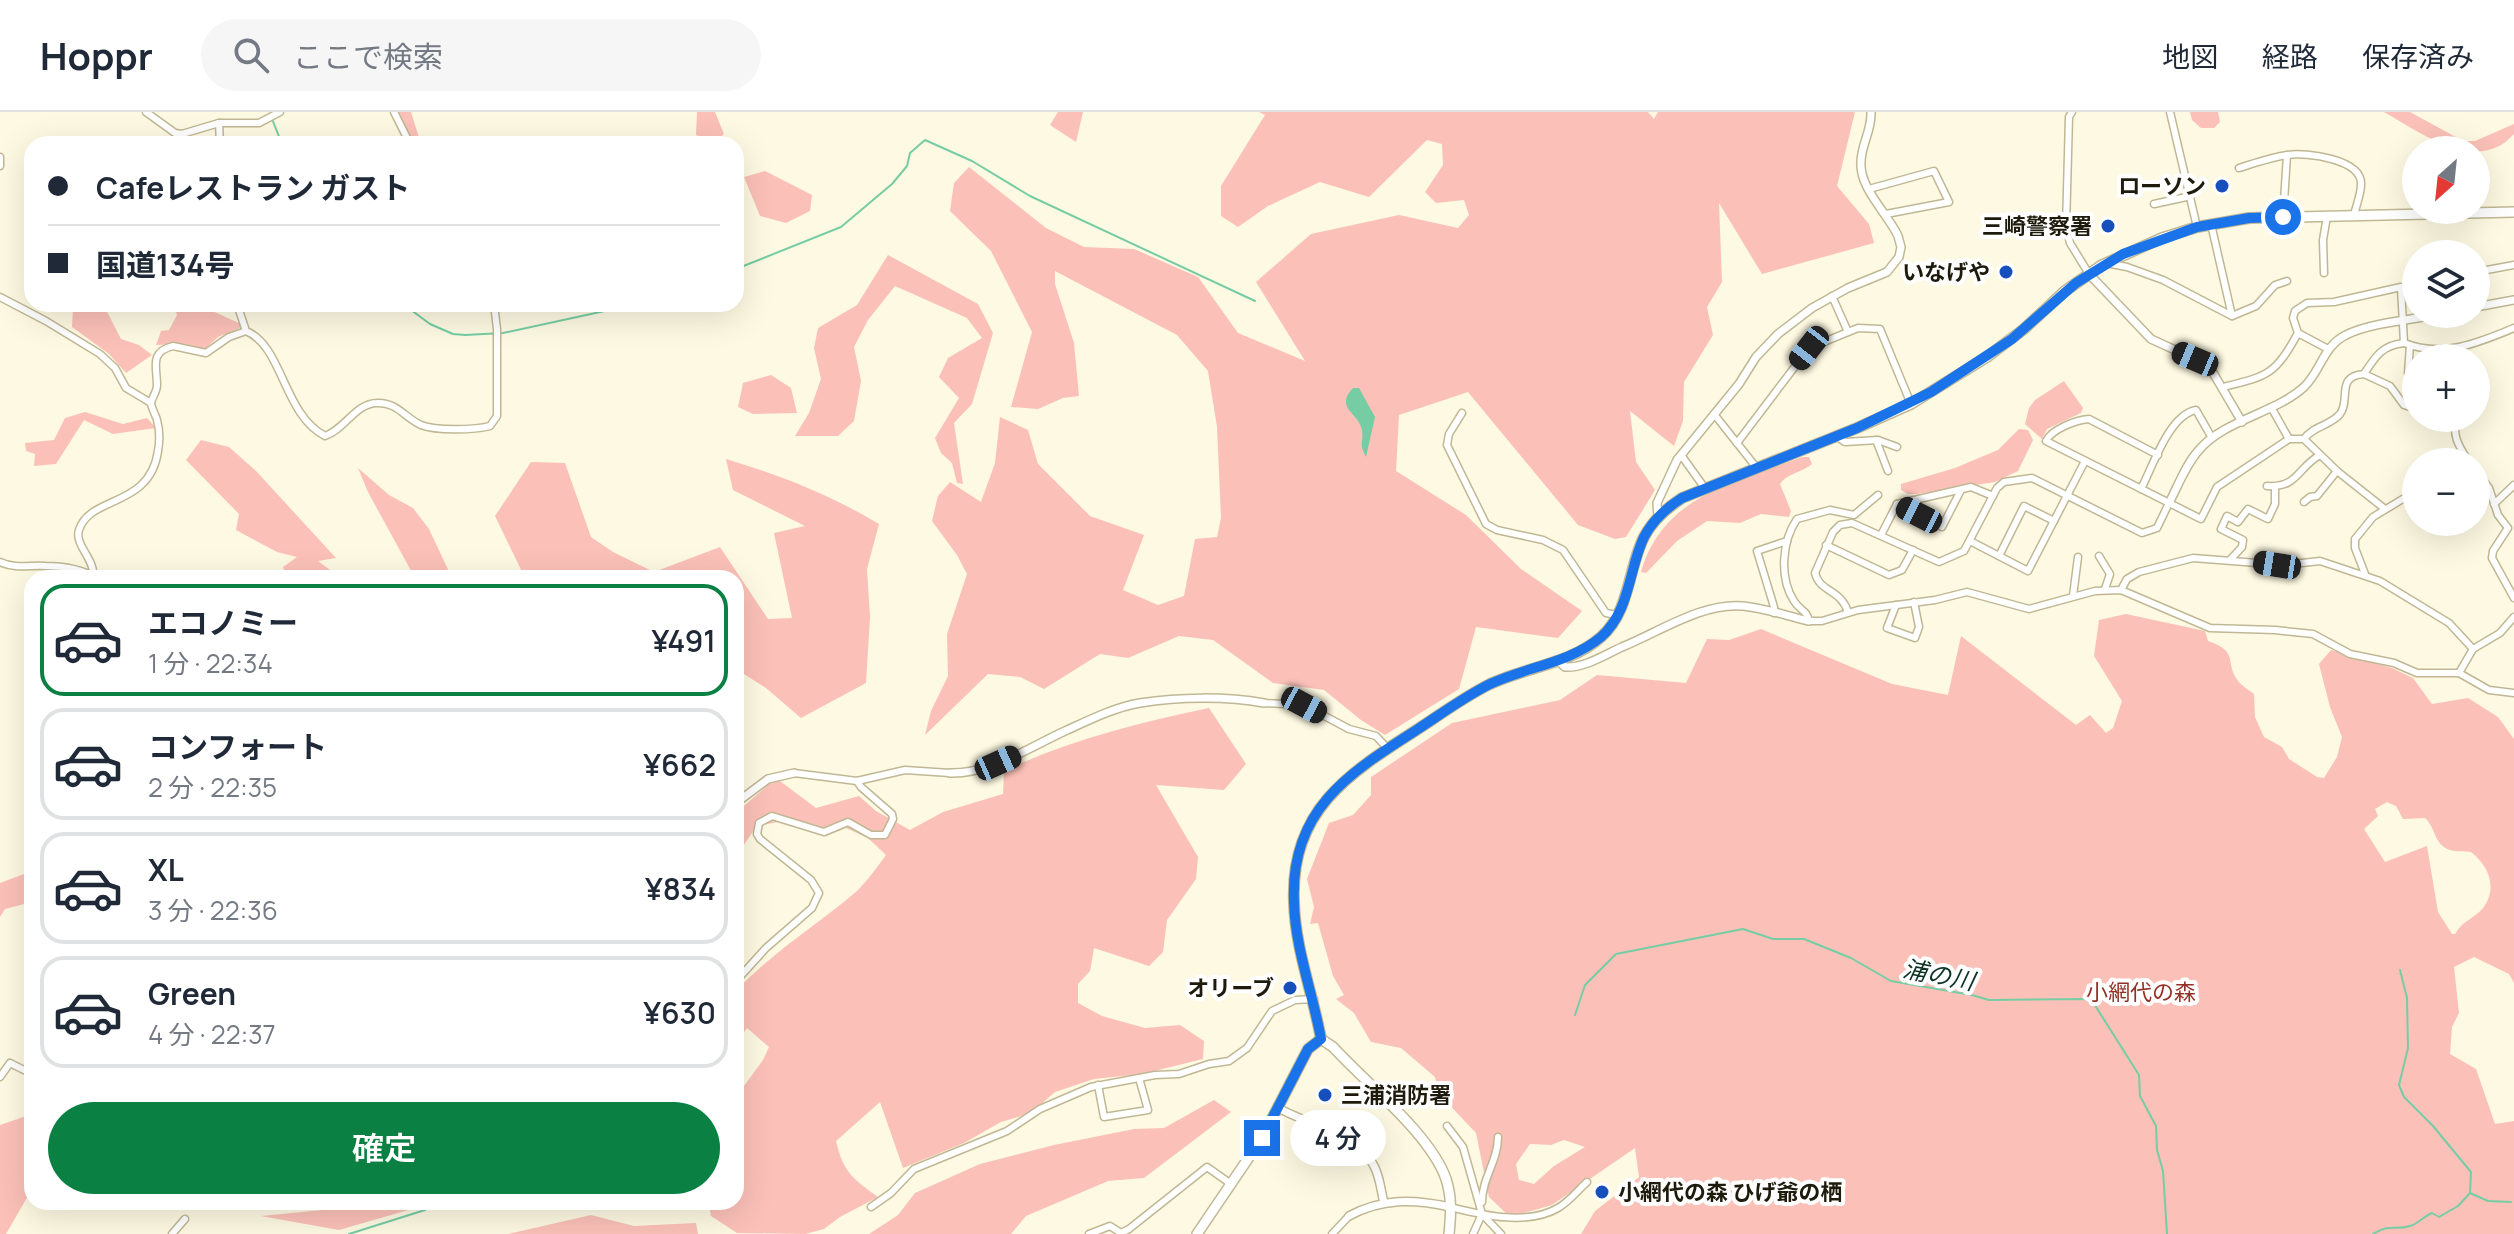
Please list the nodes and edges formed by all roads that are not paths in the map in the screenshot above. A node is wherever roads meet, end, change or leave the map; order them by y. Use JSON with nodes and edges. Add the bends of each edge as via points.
{"nodes":[{"id":1,"x":146,"y":112,"type":"edge"},
{"id":2,"x":394,"y":112,"type":"edge"},
{"id":3,"x":1871,"y":112,"type":"edge"},
{"id":4,"x":2072,"y":112,"type":"edge"},
{"id":5,"x":2170,"y":112,"type":"edge"},
{"id":6,"x":278,"y":113,"type":"edge"},
{"id":7,"x":219,"y":123,"type":"junction"},
{"id":8,"x":220,"y":136,"type":"edge"},
{"id":9,"x":406,"y":136,"type":"edge"},
{"id":10,"x":2287,"y":155,"type":"junction"},
{"id":11,"x":0,"y":157,"type":"edge"},
{"id":12,"x":0,"y":166,"type":"edge"},
{"id":13,"x":2239,"y":168,"type":"dead end"},
{"id":14,"x":1869,"y":189,"type":"junction"},
{"id":15,"x":2191,"y":196,"type":"junction"},
{"id":16,"x":2154,"y":204,"type":"dead end"},
{"id":17,"x":2514,"y":212,"type":"edge"},
{"id":18,"x":1886,"y":214,"type":"junction"},
{"id":19,"x":2354,"y":215,"type":"junction"},
{"id":20,"x":2327,"y":216,"type":"junction"},
{"id":21,"x":2283,"y":217,"type":"junction"},
{"id":22,"x":2211,"y":224,"type":"junction"},
{"id":23,"x":2197,"y":227,"type":"junction"},
{"id":24,"x":2106,"y":263,"type":"junction"},
{"id":25,"x":2514,"y":265,"type":"edge"},
{"id":26,"x":2490,"y":269,"type":"edge"},
{"id":27,"x":2324,"y":273,"type":"dead end"},
{"id":28,"x":2089,"y":274,"type":"junction"},
{"id":29,"x":2287,"y":281,"type":"dead end"},
{"id":30,"x":1832,"y":296,"type":"junction"},
{"id":31,"x":0,"y":297,"type":"edge"},
{"id":32,"x":2513,"y":303,"type":"edge"},
{"id":33,"x":2402,"y":304,"type":"edge"},
{"id":34,"x":2490,"y":305,"type":"edge"},
{"id":35,"x":24,"y":311,"type":"edge"},
{"id":36,"x":26,"y":312,"type":"edge"},
{"id":37,"x":240,"y":312,"type":"edge"},
{"id":38,"x":495,"y":312,"type":"edge"},
{"id":39,"x":2232,"y":316,"type":"junction"},
{"id":40,"x":2402,"y":322,"type":"edge"},
{"id":41,"x":2404,"y":328,"type":"edge"},
{"id":42,"x":2514,"y":328,"type":"edge"},
{"id":43,"x":246,"y":331,"type":"junction"},
{"id":44,"x":1848,"y":332,"type":"junction"},
{"id":45,"x":2298,"y":333,"type":"junction"},
{"id":46,"x":2402,"y":344,"type":"edge"},
{"id":47,"x":2407,"y":344,"type":"edge"},
{"id":48,"x":2474,"y":344,"type":"edge"},
{"id":49,"x":2328,"y":349,"type":"junction"},
{"id":50,"x":2364,"y":374,"type":"junction"},
{"id":51,"x":2223,"y":387,"type":"junction"},
{"id":52,"x":2402,"y":402,"type":"edge"},
{"id":53,"x":151,"y":403,"type":"junction"},
{"id":54,"x":1911,"y":404,"type":"junction"},
{"id":55,"x":2271,"y":407,"type":"junction"},
{"id":56,"x":1462,"y":413,"type":"dead end"},
{"id":57,"x":1714,"y":414,"type":"junction"},
{"id":58,"x":2242,"y":422,"type":"junction"},
{"id":59,"x":1836,"y":436,"type":"junction"},
{"id":60,"x":2212,"y":438,"type":"junction"},
{"id":61,"x":2289,"y":439,"type":"junction"},
{"id":62,"x":2304,"y":439,"type":"junction"},
{"id":63,"x":1876,"y":440,"type":"junction"},
{"id":64,"x":1737,"y":443,"type":"junction"},
{"id":65,"x":1897,"y":447,"type":"dead end"},
{"id":66,"x":1681,"y":455,"type":"junction"},
{"id":67,"x":2158,"y":455,"type":"junction"},
{"id":68,"x":2320,"y":455,"type":"junction"},
{"id":69,"x":2085,"y":461,"type":"junction"},
{"id":70,"x":1756,"y":467,"type":"junction"},
{"id":71,"x":1888,"y":471,"type":"dead end"},
{"id":72,"x":2337,"y":471,"type":"junction"},
{"id":73,"x":2514,"y":485,"type":"edge"},
{"id":74,"x":1704,"y":487,"type":"junction"},
{"id":75,"x":2141,"y":489,"type":"junction"},
{"id":76,"x":1961,"y":490,"type":"junction"},
{"id":77,"x":2490,"y":491,"type":"edge"},
{"id":78,"x":1878,"y":495,"type":"dead end"},
{"id":79,"x":1993,"y":496,"type":"junction"},
{"id":80,"x":2067,"y":496,"type":"junction"},
{"id":81,"x":2402,"y":499,"type":"edge"},
{"id":82,"x":2304,"y":502,"type":"dead end"},
{"id":83,"x":2169,"y":503,"type":"junction"},
{"id":84,"x":1897,"y":504,"type":"junction"},
{"id":85,"x":2494,"y":504,"type":"junction"},
{"id":86,"x":2385,"y":509,"type":"junction"},
{"id":87,"x":1658,"y":517,"type":"junction"},
{"id":88,"x":2054,"y":521,"type":"junction"},
{"id":89,"x":1881,"y":535,"type":"junction"},
{"id":90,"x":1787,"y":541,"type":"junction"},
{"id":91,"x":1970,"y":541,"type":"junction"},
{"id":92,"x":1826,"y":545,"type":"junction"},
{"id":93,"x":1913,"y":550,"type":"junction"},
{"id":94,"x":1999,"y":556,"type":"junction"},
{"id":95,"x":2099,"y":556,"type":"dead end"},
{"id":96,"x":2078,"y":557,"type":"dead end"},
{"id":97,"x":2230,"y":560,"type":"junction"},
{"id":98,"x":0,"y":562,"type":"edge"},
{"id":99,"x":72,"y":570,"type":"edge"},
{"id":100,"x":94,"y":570,"type":"edge"},
{"id":101,"x":2365,"y":574,"type":"junction"},
{"id":102,"x":2105,"y":589,"type":"junction"},
{"id":103,"x":2121,"y":590,"type":"junction"},
{"id":104,"x":2073,"y":596,"type":"junction"},
{"id":105,"x":2514,"y":598,"type":"edge"},
{"id":106,"x":1914,"y":602,"type":"junction"},
{"id":107,"x":1896,"y":605,"type":"junction"},
{"id":108,"x":1848,"y":612,"type":"junction"},
{"id":109,"x":1774,"y":613,"type":"junction"},
{"id":110,"x":1617,"y":615,"type":"junction"},
{"id":111,"x":2514,"y":617,"type":"edge"},
{"id":112,"x":1809,"y":621,"type":"junction"},
{"id":113,"x":2473,"y":649,"type":"junction"},
{"id":114,"x":1557,"y":660,"type":"junction"},
{"id":115,"x":2459,"y":673,"type":"junction"},
{"id":116,"x":2514,"y":693,"type":"edge"},
{"id":117,"x":1264,"y":703,"type":"joint"},
{"id":118,"x":1388,"y":749,"type":"junction"},
{"id":119,"x":794,"y":773,"type":"joint"},
{"id":120,"x":950,"y":773,"type":"joint"},
{"id":121,"x":857,"y":781,"type":"junction"},
{"id":122,"x":744,"y":797,"type":"edge"},
{"id":123,"x":744,"y":972,"type":"edge"},
{"id":124,"x":1314,"y":999,"type":"junction"},
{"id":125,"x":1321,"y":1039,"type":"junction"},
{"id":126,"x":24,"y":1070,"type":"edge"},
{"id":127,"x":0,"y":1077,"type":"edge"},
{"id":128,"x":1139,"y":1078,"type":"junction"},
{"id":129,"x":1098,"y":1085,"type":"junction"},
{"id":130,"x":1278,"y":1108,"type":"junction"},
{"id":131,"x":1447,"y":1126,"type":"dead end"},
{"id":132,"x":1498,"y":1137,"type":"dead end"},
{"id":133,"x":1587,"y":1182,"type":"dead end"},
{"id":134,"x":1231,"y":1184,"type":"junction"},
{"id":135,"x":1384,"y":1203,"type":"junction"},
{"id":136,"x":871,"y":1207,"type":"dead end"},
{"id":137,"x":1450,"y":1207,"type":"junction"},
{"id":138,"x":1482,"y":1212,"type":"junction"},
{"id":139,"x":1349,"y":1216,"type":"joint"},
{"id":140,"x":185,"y":1219,"type":"dead end"},
{"id":141,"x":172,"y":1234,"type":"edge"},
{"id":142,"x":1089,"y":1234,"type":"edge"},
{"id":143,"x":1197,"y":1234,"type":"edge"},
{"id":144,"x":1332,"y":1234,"type":"edge"},
{"id":145,"x":1449,"y":1234,"type":"edge"},
{"id":146,"x":1473,"y":1234,"type":"edge"},
{"id":147,"x":1501,"y":1234,"type":"edge"}],
"edges":[{"from":1,"to":7,"type":"street","via":[[175,133]]},
{"from":2,"to":9,"type":"street"},
{"from":3,"to":14,"type":"street","via":[[1861,162]]},
{"from":4,"to":28,"type":"street","via":[[2066,227]]},
{"from":5,"to":15,"type":"street"},
{"from":6,"to":7,"type":"street","via":[[259,123]]},
{"from":7,"to":8,"type":"street"},
{"from":10,"to":13,"type":"street"},
{"from":10,"to":19,"type":"street","via":[[2308,154],[2356,171],[2362,183]]},
{"from":10,"to":21,"type":"street"},
{"from":11,"to":12,"type":"street"},
{"from":14,"to":18,"type":"street"},
{"from":14,"to":18,"type":"street","via":[[1934,171],[1949,202]]},
{"from":15,"to":16,"type":"street"},
{"from":15,"to":23,"type":"street"},
{"from":17,"to":19,"type":"main road"},
{"from":18,"to":30,"type":"street","via":[[1900,241],[1897,262],[1879,276]]},
{"from":19,"to":20,"type":"main road"},
{"from":20,"to":21,"type":"main road"},
{"from":20,"to":27,"type":"street"},
{"from":21,"to":22,"type":"main road"},
{"from":22,"to":23,"type":"main road"},
{"from":22,"to":39,"type":"street"},
{"from":23,"to":24,"type":"main road"},
{"from":24,"to":28,"type":"main road"},
{"from":24,"to":39,"type":"street","via":[[2163,280]]},
{"from":25,"to":26,"type":"street"},
{"from":28,"to":51,"type":"street","via":[[2151,339],[2204,364]]},
{"from":28,"to":54,"type":"main road","via":[[1987,357]]},
{"from":29,"to":39,"type":"street","via":[[2275,285],[2256,306]]},
{"from":30,"to":44,"type":"street"},
{"from":30,"to":57,"type":"street","via":[[1771,341]]},
{"from":31,"to":35,"type":"street"},
{"from":32,"to":34,"type":"street"},
{"from":33,"to":45,"type":"street","via":[[2401,287],[2307,303],[2295,311]]},
{"from":36,"to":53,"type":"street","via":[[100,354],[126,388]]},
{"from":37,"to":43,"type":"street"},
{"from":38,"to":43,"type":"street","via":[[497,416],[490,426],[430,428],[396,407],[375,403],[325,436],[295,408],[273,359]]},
{"from":40,"to":49,"type":"street","via":[[2351,333]]},
{"from":41,"to":47,"type":"street"},
{"from":42,"to":48,"type":"street"},
{"from":43,"to":53,"type":"street","via":[[206,353],[173,346],[162,351],[155,363],[157,390]]},
{"from":44,"to":54,"type":"street","via":[[1880,329]]},
{"from":44,"to":64,"type":"street","via":[[1809,348]]},
{"from":45,"to":49,"type":"street"},
{"from":45,"to":51,"type":"street","via":[[2283,361],[2265,376]]},
{"from":46,"to":50,"type":"street","via":[[2380,350]]},
{"from":49,"to":55,"type":"street","via":[[2304,386]]},
{"from":50,"to":52,"type":"street","via":[[2390,386]]},
{"from":50,"to":62,"type":"street","via":[[2346,385],[2340,413]]},
{"from":51,"to":58,"type":"street"},
{"from":53,"to":100,"type":"street","via":[[160,435],[151,475],[88,518],[78,532]]},
{"from":54,"to":59,"type":"main road"},
{"from":55,"to":58,"type":"street"},
{"from":55,"to":61,"type":"street"},
{"from":56,"to":110,"type":"street","via":[[1447,445],[1486,524],[1563,550],[1606,613]]},
{"from":57,"to":64,"type":"street"},
{"from":57,"to":66,"type":"street"},
{"from":58,"to":60,"type":"street"},
{"from":59,"to":63,"type":"street","via":[[1845,442]]},
{"from":59,"to":70,"type":"main road"},
{"from":60,"to":67,"type":"street","via":[[2193,410],[2177,419]]},
{"from":60,"to":83,"type":"street","via":[[2192,459]]},
{"from":61,"to":62,"type":"street"},
{"from":61,"to":83,"type":"street","via":[[2217,487],[2201,519]]},
{"from":62,"to":68,"type":"street"},
{"from":63,"to":65,"type":"street"},
{"from":63,"to":71,"type":"street"},
{"from":64,"to":70,"type":"street"},
{"from":66,"to":74,"type":"street"},
{"from":66,"to":87,"type":"street","via":[[1657,503]]},
{"from":67,"to":69,"type":"street","via":[[2089,419],[2049,434],[2046,441]]},
{"from":67,"to":75,"type":"street"},
{"from":68,"to":72,"type":"street"},
{"from":68,"to":97,"type":"street","via":[[2292,482],[2271,486],[2275,504],[2268,519],[2248,509],[2238,522],[2227,516],[2221,529],[2243,540]]},
{"from":69,"to":75,"type":"street"},
{"from":69,"to":80,"type":"street"},
{"from":70,"to":74,"type":"main road"},
{"from":72,"to":82,"type":"street","via":[[2317,496]]},
{"from":72,"to":86,"type":"street"},
{"from":73,"to":85,"type":"street"},
{"from":74,"to":87,"type":"main road"},
{"from":75,"to":83,"type":"street"},
{"from":76,"to":79,"type":"street","via":[[1978,488]]},
{"from":76,"to":84,"type":"street"},
{"from":76,"to":84,"type":"street","via":[[1942,527]]},
{"from":77,"to":85,"type":"street"},
{"from":78,"to":90,"type":"street","via":[[1854,515],[1830,510],[1797,519]]},
{"from":79,"to":80,"type":"street","via":[[2000,484],[2024,477]]},
{"from":79,"to":91,"type":"street"},
{"from":80,"to":83,"type":"street","via":[[2145,533],[2157,528]]},
{"from":80,"to":88,"type":"street"},
{"from":81,"to":86,"type":"street"},
{"from":84,"to":89,"type":"street"},
{"from":85,"to":105,"type":"street","via":[[2508,528],[2492,558]]},
{"from":86,"to":101,"type":"street","via":[[2355,539]]},
{"from":87,"to":110,"type":"main road","via":[[1640,548]]},
{"from":88,"to":94,"type":"street","via":[[2028,571]]},
{"from":88,"to":94,"type":"street","via":[[2024,506]]},
{"from":89,"to":92,"type":"street","via":[[1846,523],[1835,529]]},
{"from":89,"to":93,"type":"street"},
{"from":90,"to":109,"type":"street","via":[[1757,551]]},
{"from":90,"to":112,"type":"street","via":[[1787,583]]},
{"from":91,"to":93,"type":"street","via":[[1961,554],[1942,561]]},
{"from":91,"to":94,"type":"street"},
{"from":92,"to":93,"type":"street","via":[[1889,575],[1902,570]]},
{"from":92,"to":108,"type":"street","via":[[1815,576],[1840,596]]},
{"from":95,"to":102,"type":"street","via":[[2110,574]]},
{"from":96,"to":104,"type":"street"},
{"from":97,"to":101,"type":"street","via":[[2283,565],[2320,561]]},
{"from":97,"to":103,"type":"street","via":[[2168,563],[2132,576]]},
{"from":98,"to":99,"type":"street"},
{"from":101,"to":113,"type":"street","via":[[2442,618]]},
{"from":102,"to":103,"type":"street"},
{"from":102,"to":104,"type":"street"},
{"from":103,"to":115,"type":"street","via":[[2210,628],[2313,634],[2340,651],[2412,672]]},
{"from":104,"to":106,"type":"street","via":[[2029,609],[1972,593]]},
{"from":106,"to":107,"type":"street"},
{"from":106,"to":107,"type":"street","via":[[1919,627],[1915,638],[1887,628]]},
{"from":107,"to":108,"type":"street"},
{"from":108,"to":112,"type":"street"},
{"from":109,"to":112,"type":"street"},
{"from":109,"to":114,"type":"street","via":[[1741,606],[1709,609],[1579,666],[1565,667]]},
{"from":110,"to":114,"type":"main road","via":[[1603,635]]},
{"from":111,"to":113,"type":"street"},
{"from":113,"to":115,"type":"street"},
{"from":114,"to":118,"type":"main road","via":[[1480,690]]},
{"from":115,"to":116,"type":"street","via":[[2489,690]]},
{"from":117,"to":118,"type":"street","via":[[1304,705],[1349,729],[1376,736]]},
{"from":117,"to":120,"type":"street","via":[[1226,699],[1138,704],[998,763],[967,774]]},
{"from":118,"to":124,"type":"main road","via":[[1328,796],[1299,854],[1295,913]]},
{"from":119,"to":121,"type":"street"},
{"from":119,"to":122,"type":"street","via":[[768,779]]},
{"from":120,"to":121,"type":"street","via":[[905,770]]},
{"from":121,"to":123,"type":"street","via":[[892,814],[885,835],[871,835],[848,822],[824,832],[772,816],[759,823],[760,839],[811,880],[819,893],[812,908]]},
{"from":124,"to":125,"type":"main road"},
{"from":124,"to":128,"type":"street","via":[[1295,1000],[1272,1011],[1247,1048],[1229,1061]]},
{"from":125,"to":130,"type":"main road","via":[[1308,1049]]},
{"from":125,"to":137,"type":"main road","via":[[1433,1152],[1446,1179]]},
{"from":126,"to":127,"type":"street","via":[[10,1063]]},
{"from":128,"to":129,"type":"street"},
{"from":128,"to":129,"type":"street","via":[[1148,1110],[1104,1117]]},
{"from":129,"to":136,"type":"street","via":[[1040,1109],[1007,1131],[914,1169]]},
{"from":130,"to":134,"type":"main road"},
{"from":130,"to":135,"type":"street","via":[[1362,1151],[1375,1166]]},
{"from":131,"to":138,"type":"street","via":[[1463,1147]]},
{"from":132,"to":138,"type":"street","via":[[1495,1161],[1484,1181]]},
{"from":133,"to":138,"type":"street","via":[[1575,1197],[1547,1214],[1522,1218]]},
{"from":134,"to":142,"type":"street","via":[[1207,1167],[1129,1229],[1121,1233],[1110,1226]]},
{"from":134,"to":143,"type":"main road"},
{"from":135,"to":137,"type":"street","via":[[1407,1200]]},
{"from":135,"to":139,"type":"street"},
{"from":137,"to":138,"type":"street"},
{"from":137,"to":145,"type":"main road"},
{"from":138,"to":146,"type":"street"},
{"from":138,"to":147,"type":"street"},
{"from":139,"to":144,"type":"street"},
{"from":140,"to":141,"type":"street"}]}
